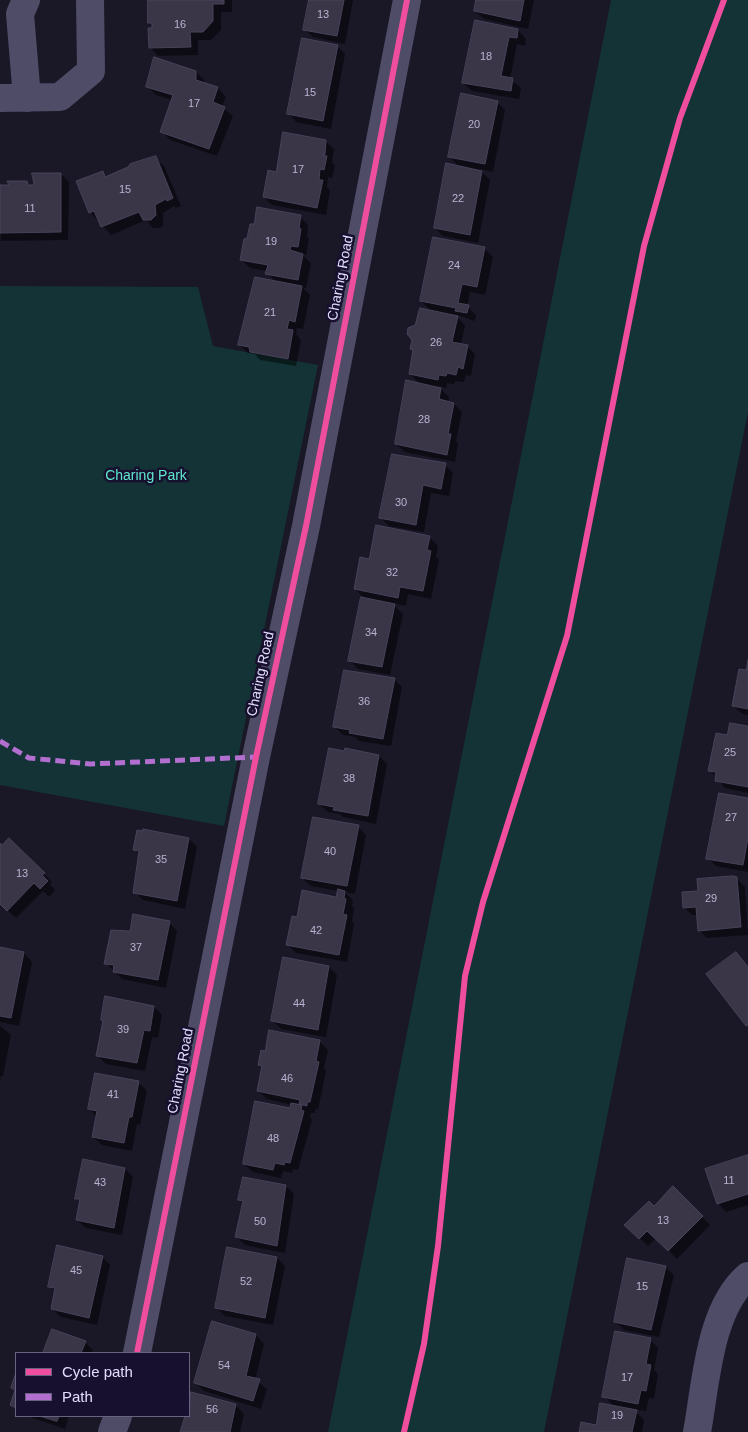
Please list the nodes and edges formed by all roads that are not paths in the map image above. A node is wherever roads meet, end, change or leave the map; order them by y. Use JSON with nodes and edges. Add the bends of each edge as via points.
{"nodes":[{"id":1,"x":26,"y":0,"type":"edge"},
{"id":2,"x":90,"y":0,"type":"edge"},
{"id":3,"x":407,"y":0,"type":"edge"},
{"id":4,"x":0,"y":98,"type":"edge"},
{"id":5,"x":27,"y":98,"type":"junction"},
{"id":6,"x":748,"y":1276,"type":"edge"},
{"id":7,"x":137,"y":1352,"type":"edge"},
{"id":8,"x":118,"y":1417,"type":"edge"},
{"id":9,"x":112,"y":1432,"type":"edge"},
{"id":10,"x":697,"y":1432,"type":"edge"}],
"edges":[{"from":1,"to":5,"type":"street","via":[[20,14]]},
{"from":2,"to":5,"type":"street","via":[[91,71],[60,97]]},
{"from":3,"to":7,"type":"street","name":"Charing Road","via":[[306,526],[254,767]]},
{"from":4,"to":5,"type":"street"},
{"from":6,"to":10,"type":"street","via":[[740,1283],[718,1322]]},
{"from":8,"to":9,"type":"street"}]}
